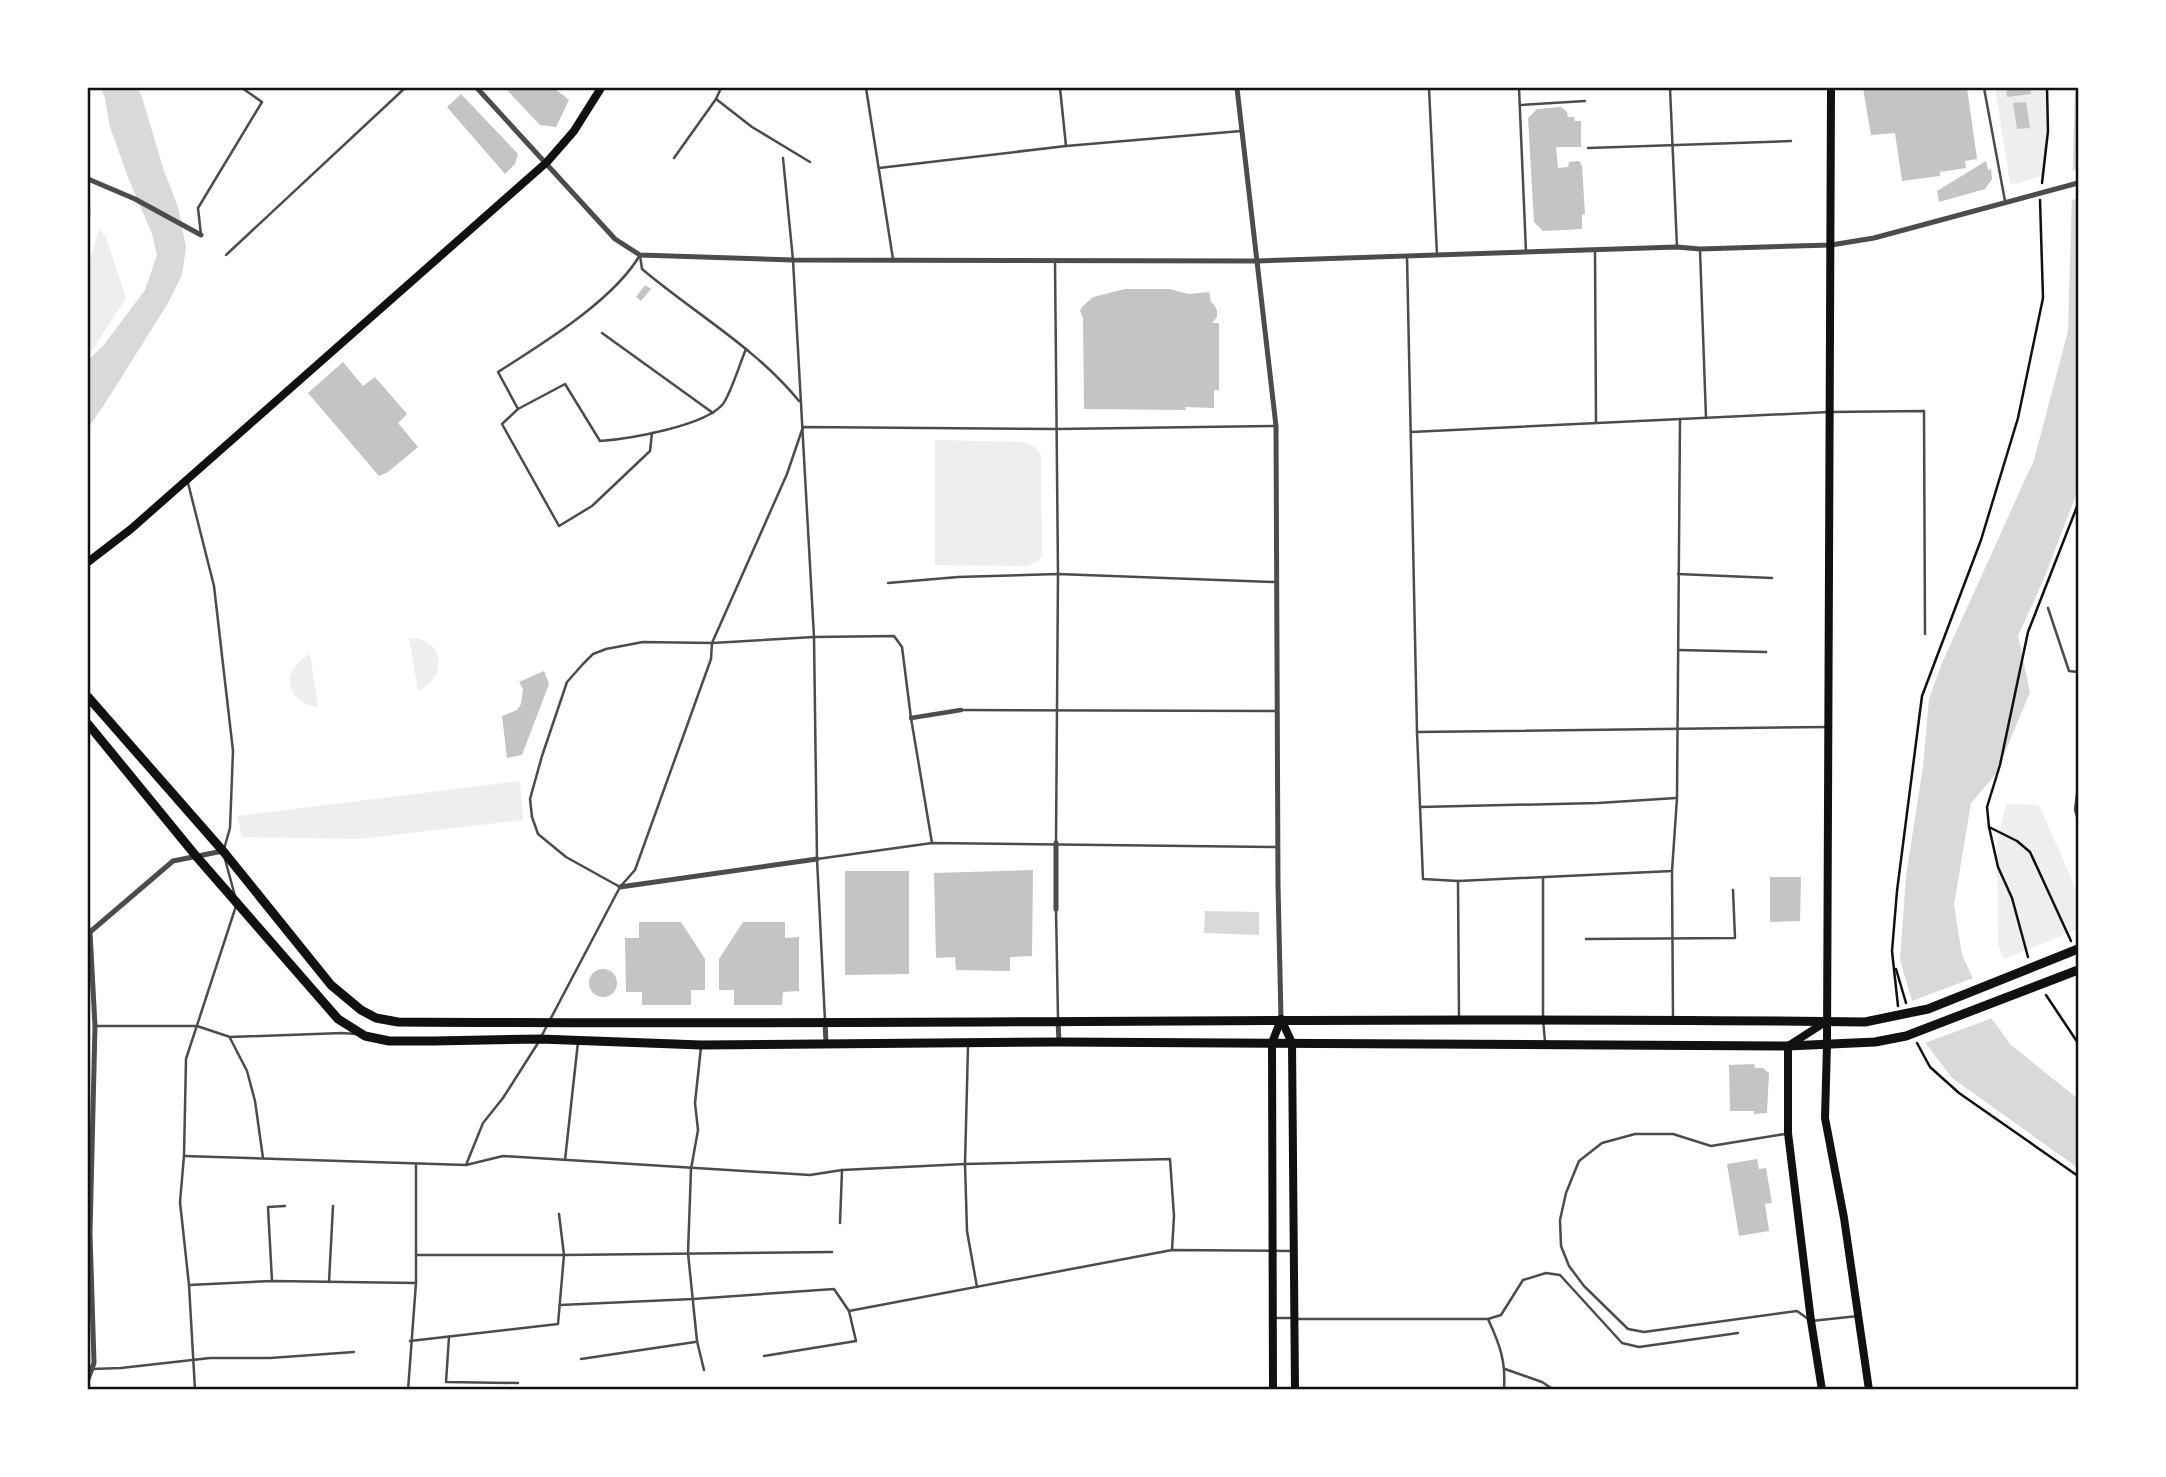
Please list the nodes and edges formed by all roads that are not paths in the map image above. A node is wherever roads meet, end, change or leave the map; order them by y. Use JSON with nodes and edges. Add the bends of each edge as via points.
{"nodes":[{"id":1,"x":242,"y":88,"type":"edge"},
{"id":2,"x":405,"y":88,"type":"edge"},
{"id":3,"x":477,"y":88,"type":"edge"},
{"id":4,"x":601,"y":88,"type":"edge"},
{"id":5,"x":721,"y":88,"type":"edge"},
{"id":6,"x":866,"y":88,"type":"edge"},
{"id":7,"x":1060,"y":88,"type":"edge"},
{"id":8,"x":1237,"y":88,"type":"edge"},
{"id":9,"x":1429,"y":88,"type":"edge"},
{"id":10,"x":1519,"y":88,"type":"edge"},
{"id":11,"x":1671,"y":88,"type":"edge"},
{"id":12,"x":1830,"y":88,"type":"edge"},
{"id":13,"x":1984,"y":88,"type":"edge"},
{"id":14,"x":716,"y":99,"type":"junction"},
{"id":15,"x":1584,"y":101,"type":"dead end"},
{"id":16,"x":1520,"y":105,"type":"junction"},
{"id":17,"x":1241,"y":131,"type":"junction"},
{"id":18,"x":1791,"y":141,"type":"dead end"},
{"id":19,"x":1066,"y":146,"type":"junction"},
{"id":20,"x":1673,"y":146,"type":"junction"},
{"id":21,"x":1588,"y":148,"type":"dead end"},
{"id":22,"x":674,"y":158,"type":"dead end"},
{"id":23,"x":783,"y":158,"type":"dead end"},
{"id":24,"x":547,"y":162,"type":"junction"},
{"id":25,"x":810,"y":162,"type":"dead end"},
{"id":26,"x":879,"y":168,"type":"junction"},
{"id":27,"x":88,"y":179,"type":"edge"},
{"id":28,"x":2078,"y":183,"type":"edge"},
{"id":29,"x":88,"y":185,"type":"edge"},
{"id":30,"x":2005,"y":203,"type":"junction"},
{"id":31,"x":201,"y":235,"type":"joint"},
{"id":32,"x":88,"y":237,"type":"edge"},
{"id":33,"x":1831,"y":245,"type":"junction"},
{"id":34,"x":1677,"y":247,"type":"junction"},
{"id":35,"x":1700,"y":249,"type":"junction"},
{"id":36,"x":1595,"y":250,"type":"junction"},
{"id":37,"x":1526,"y":252,"type":"junction"},
{"id":38,"x":639,"y":255,"type":"junction"},
{"id":39,"x":1407,"y":255,"type":"junction"},
{"id":40,"x":1437,"y":255,"type":"junction"},
{"id":41,"x":226,"y":256,"type":"dead end"},
{"id":42,"x":893,"y":259,"type":"junction"},
{"id":43,"x":793,"y":260,"type":"junction"},
{"id":44,"x":1055,"y":261,"type":"junction"},
{"id":45,"x":1257,"y":261,"type":"junction"},
{"id":46,"x":602,"y":333,"type":"dead end"},
{"id":47,"x":746,"y":349,"type":"junction"},
{"id":48,"x":801,"y":403,"type":"junction"},
{"id":49,"x":518,"y":409,"type":"junction"},
{"id":50,"x":1829,"y":412,"type":"junction"},
{"id":51,"x":713,"y":413,"type":"junction"},
{"id":52,"x":1706,"y":418,"type":"junction"},
{"id":53,"x":1680,"y":419,"type":"junction"},
{"id":54,"x":1596,"y":423,"type":"junction"},
{"id":55,"x":803,"y":426,"type":"junction"},
{"id":56,"x":1276,"y":426,"type":"junction"},
{"id":57,"x":1057,"y":429,"type":"junction"},
{"id":58,"x":1411,"y":432,"type":"junction"},
{"id":59,"x":652,"y":433,"type":"junction"},
{"id":60,"x":187,"y":480,"type":"junction"},
{"id":61,"x":88,"y":562,"type":"edge"},
{"id":62,"x":1058,"y":574,"type":"junction"},
{"id":63,"x":1678,"y":574,"type":"junction"},
{"id":64,"x":1772,"y":578,"type":"dead end"},
{"id":65,"x":1278,"y":582,"type":"junction"},
{"id":66,"x":888,"y":583,"type":"dead end"},
{"id":67,"x":2048,"y":608,"type":"dead end"},
{"id":68,"x":1925,"y":634,"type":"dead end"},
{"id":69,"x":814,"y":637,"type":"junction"},
{"id":70,"x":712,"y":643,"type":"junction"},
{"id":71,"x":1678,"y":650,"type":"junction"},
{"id":72,"x":1766,"y":652,"type":"dead end"},
{"id":73,"x":2078,"y":672,"type":"edge"},
{"id":74,"x":88,"y":696,"type":"edge"},
{"id":75,"x":961,"y":710,"type":"joint"},
{"id":76,"x":1057,"y":710,"type":"junction"},
{"id":77,"x":1278,"y":711,"type":"junction"},
{"id":78,"x":911,"y":718,"type":"junction"},
{"id":79,"x":88,"y":724,"type":"edge"},
{"id":80,"x":1829,"y":727,"type":"junction"},
{"id":81,"x":1677,"y":729,"type":"junction"},
{"id":82,"x":1417,"y":732,"type":"junction"},
{"id":83,"x":2078,"y":786,"type":"edge"},
{"id":84,"x":1677,"y":798,"type":"junction"},
{"id":85,"x":1420,"y":807,"type":"junction"},
{"id":86,"x":2078,"y":821,"type":"edge"},
{"id":87,"x":932,"y":843,"type":"junction"},
{"id":88,"x":1056,"y":844,"type":"junction"},
{"id":89,"x":1279,"y":847,"type":"junction"},
{"id":90,"x":223,"y":851,"type":"junction"},
{"id":91,"x":196,"y":856,"type":"junction"},
{"id":92,"x":817,"y":859,"type":"junction"},
{"id":93,"x":1672,"y":871,"type":"junction"},
{"id":94,"x":1543,"y":878,"type":"junction"},
{"id":95,"x":1458,"y":881,"type":"junction"},
{"id":96,"x":620,"y":887,"type":"junction"},
{"id":97,"x":1733,"y":890,"type":"dead end"},
{"id":98,"x":237,"y":903,"type":"junction"},
{"id":99,"x":1056,"y":909,"type":"joint"},
{"id":100,"x":88,"y":931,"type":"edge"},
{"id":101,"x":1586,"y":939,"type":"dead end"},
{"id":102,"x":1673,"y":939,"type":"junction"},
{"id":103,"x":2077,"y":949,"type":"edge"},
{"id":104,"x":2078,"y":970,"type":"edge"},
{"id":105,"x":1281,"y":1019,"type":"junction"},
{"id":106,"x":1543,"y":1019,"type":"junction"},
{"id":107,"x":1058,"y":1020,"type":"junction"},
{"id":108,"x":1459,"y":1020,"type":"junction"},
{"id":109,"x":1673,"y":1020,"type":"junction"},
{"id":110,"x":1827,"y":1021,"type":"junction"},
{"id":111,"x":825,"y":1022,"type":"junction"},
{"id":112,"x":547,"y":1023,"type":"junction"},
{"id":113,"x":94,"y":1026,"type":"junction"},
{"id":114,"x":197,"y":1026,"type":"junction"},
{"id":115,"x":365,"y":1036,"type":"junction"},
{"id":116,"x":230,"y":1037,"type":"junction"},
{"id":117,"x":540,"y":1040,"type":"junction"},
{"id":118,"x":578,"y":1041,"type":"junction"},
{"id":119,"x":1059,"y":1042,"type":"junction"},
{"id":120,"x":826,"y":1043,"type":"junction"},
{"id":121,"x":968,"y":1043,"type":"junction"},
{"id":122,"x":1272,"y":1043,"type":"junction"},
{"id":123,"x":1292,"y":1043,"type":"junction"},
{"id":124,"x":1827,"y":1044,"type":"junction"},
{"id":125,"x":701,"y":1045,"type":"junction"},
{"id":126,"x":1545,"y":1045,"type":"junction"},
{"id":127,"x":1788,"y":1046,"type":"junction"},
{"id":128,"x":91,"y":1064,"type":"edge"},
{"id":129,"x":1788,"y":1133,"type":"junction"},
{"id":130,"x":184,"y":1156,"type":"junction"},
{"id":131,"x":263,"y":1158,"type":"junction"},
{"id":132,"x":565,"y":1160,"type":"junction"},
{"id":133,"x":416,"y":1164,"type":"junction"},
{"id":134,"x":466,"y":1164,"type":"junction"},
{"id":135,"x":965,"y":1164,"type":"junction"},
{"id":136,"x":691,"y":1169,"type":"junction"},
{"id":137,"x":842,"y":1170,"type":"junction"},
{"id":138,"x":285,"y":1206,"type":"dead end"},
{"id":139,"x":332,"y":1206,"type":"dead end"},
{"id":140,"x":559,"y":1214,"type":"dead end"},
{"id":141,"x":840,"y":1223,"type":"dead end"},
{"id":142,"x":89,"y":1233,"type":"edge"},
{"id":143,"x":1172,"y":1250,"type":"junction"},
{"id":144,"x":1295,"y":1251,"type":"junction"},
{"id":145,"x":832,"y":1252,"type":"dead end"},
{"id":146,"x":1272,"y":1252,"type":"junction"},
{"id":147,"x":688,"y":1253,"type":"junction"},
{"id":148,"x":416,"y":1255,"type":"junction"},
{"id":149,"x":564,"y":1255,"type":"junction"},
{"id":150,"x":272,"y":1282,"type":"junction"},
{"id":151,"x":329,"y":1282,"type":"junction"},
{"id":152,"x":416,"y":1283,"type":"junction"},
{"id":153,"x":189,"y":1285,"type":"junction"},
{"id":154,"x":977,"y":1287,"type":"junction"},
{"id":155,"x":693,"y":1299,"type":"junction"},
{"id":156,"x":560,"y":1305,"type":"junction"},
{"id":157,"x":849,"y":1311,"type":"junction"},
{"id":158,"x":1858,"y":1316,"type":"junction"},
{"id":159,"x":1272,"y":1317,"type":"junction"},
{"id":160,"x":1296,"y":1319,"type":"junction"},
{"id":161,"x":1488,"y":1319,"type":"junction"},
{"id":162,"x":1811,"y":1321,"type":"junction"},
{"id":163,"x":1738,"y":1333,"type":"dead end"},
{"id":164,"x":449,"y":1337,"type":"junction"},
{"id":165,"x":410,"y":1341,"type":"junction"},
{"id":166,"x":697,"y":1341,"type":"junction"},
{"id":167,"x":354,"y":1352,"type":"dead end"},
{"id":168,"x":764,"y":1356,"type":"dead end"},
{"id":169,"x":581,"y":1359,"type":"dead end"},
{"id":170,"x":193,"y":1361,"type":"junction"},
{"id":171,"x":92,"y":1369,"type":"junction"},
{"id":172,"x":704,"y":1370,"type":"dead end"},
{"id":173,"x":1505,"y":1370,"type":"junction"},
{"id":174,"x":88,"y":1379,"type":"edge"},
{"id":175,"x":518,"y":1383,"type":"dead end"},
{"id":176,"x":195,"y":1390,"type":"edge"},
{"id":177,"x":408,"y":1390,"type":"edge"},
{"id":178,"x":1273,"y":1390,"type":"edge"},
{"id":179,"x":1295,"y":1390,"type":"edge"},
{"id":180,"x":1504,"y":1390,"type":"edge"},
{"id":181,"x":1553,"y":1390,"type":"edge"},
{"id":182,"x":1822,"y":1390,"type":"edge"},
{"id":183,"x":1869,"y":1390,"type":"edge"}],
"edges":[{"from":1,"to":31,"type":"lane","via":[[262,102],[198,208]]},
{"from":2,"to":41,"type":"lane"},
{"from":3,"to":24,"type":"street"},
{"from":4,"to":24,"type":"main road","via":[[574,131]]},
{"from":5,"to":14,"type":"lane"},
{"from":6,"to":26,"type":"lane"},
{"from":7,"to":19,"type":"lane"},
{"from":8,"to":17,"type":"street"},
{"from":9,"to":40,"type":"lane"},
{"from":10,"to":16,"type":"lane"},
{"from":11,"to":20,"type":"lane"},
{"from":12,"to":33,"type":"main road"},
{"from":13,"to":30,"type":"lane"},
{"from":14,"to":22,"type":"lane"},
{"from":14,"to":25,"type":"lane"},
{"from":15,"to":16,"type":"lane"},
{"from":16,"to":37,"type":"lane"},
{"from":17,"to":19,"type":"lane"},
{"from":17,"to":45,"type":"street"},
{"from":18,"to":20,"type":"lane"},
{"from":19,"to":26,"type":"lane"},
{"from":20,"to":21,"type":"lane"},
{"from":20,"to":34,"type":"lane"},
{"from":23,"to":43,"type":"lane"},
{"from":24,"to":38,"type":"street","via":[[615,239]]},
{"from":24,"to":60,"type":"main road"},
{"from":26,"to":42,"type":"lane"},
{"from":27,"to":31,"type":"street"},
{"from":28,"to":30,"type":"street"},
{"from":29,"to":32,"type":"lane"},
{"from":30,"to":33,"type":"street"},
{"from":33,"to":35,"type":"street"},
{"from":33,"to":50,"type":"main road"},
{"from":34,"to":35,"type":"street"},
{"from":34,"to":36,"type":"street"},
{"from":35,"to":52,"type":"lane"},
{"from":36,"to":37,"type":"street"},
{"from":36,"to":54,"type":"lane"},
{"from":37,"to":40,"type":"street"},
{"from":38,"to":43,"type":"street"},
{"from":38,"to":47,"type":"lane","via":[[642,270]]},
{"from":38,"to":49,"type":"lane","via":[[630,272],[586,312],[498,372]]},
{"from":39,"to":40,"type":"street"},
{"from":39,"to":45,"type":"street"},
{"from":39,"to":58,"type":"lane"},
{"from":42,"to":43,"type":"street"},
{"from":42,"to":44,"type":"street"},
{"from":43,"to":48,"type":"lane"},
{"from":44,"to":45,"type":"street"},
{"from":44,"to":57,"type":"lane"},
{"from":45,"to":56,"type":"street"},
{"from":46,"to":51,"type":"lane"},
{"from":47,"to":48,"type":"lane"},
{"from":47,"to":51,"type":"lane","via":[[724,402]]},
{"from":48,"to":55,"type":"lane"},
{"from":49,"to":59,"type":"lane","via":[[565,384],[600,442]]},
{"from":49,"to":59,"type":"lane","via":[[502,424],[559,526],[592,506],[650,452]]},
{"from":50,"to":52,"type":"lane"},
{"from":50,"to":68,"type":"lane","via":[[1924,411]]},
{"from":50,"to":80,"type":"main road"},
{"from":51,"to":59,"type":"lane"},
{"from":52,"to":53,"type":"lane"},
{"from":53,"to":54,"type":"lane"},
{"from":53,"to":63,"type":"lane"},
{"from":54,"to":58,"type":"lane"},
{"from":55,"to":57,"type":"lane"},
{"from":55,"to":69,"type":"lane"},
{"from":55,"to":70,"type":"lane","via":[[787,474]]},
{"from":56,"to":57,"type":"lane"},
{"from":56,"to":65,"type":"street"},
{"from":57,"to":62,"type":"lane"},
{"from":58,"to":82,"type":"lane"},
{"from":60,"to":61,"type":"main road"},
{"from":60,"to":90,"type":"lane","via":[[214,586],[233,751],[230,828]]},
{"from":62,"to":65,"type":"lane"},
{"from":62,"to":66,"type":"lane"},
{"from":62,"to":76,"type":"lane"},
{"from":63,"to":64,"type":"lane"},
{"from":63,"to":71,"type":"lane"},
{"from":65,"to":77,"type":"street"},
{"from":67,"to":73,"type":"lane","via":[[2069,671]]},
{"from":69,"to":70,"type":"lane"},
{"from":69,"to":78,"type":"lane","via":[[894,636],[902,648]]},
{"from":69,"to":92,"type":"lane"},
{"from":70,"to":96,"type":"lane","via":[[711,659],[635,870]]},
{"from":70,"to":96,"type":"lane","via":[[643,642],[606,649],[593,654],[566,682],[530,799],[532,817],[538,834],[566,857]]},
{"from":71,"to":72,"type":"lane"},
{"from":71,"to":81,"type":"lane"},
{"from":74,"to":90,"type":"main road"},
{"from":75,"to":76,"type":"lane"},
{"from":75,"to":78,"type":"street"},
{"from":76,"to":77,"type":"lane"},
{"from":76,"to":88,"type":"lane"},
{"from":77,"to":89,"type":"street"},
{"from":78,"to":87,"type":"lane"},
{"from":79,"to":91,"type":"main road"},
{"from":80,"to":81,"type":"lane"},
{"from":80,"to":110,"type":"main road"},
{"from":81,"to":82,"type":"lane"},
{"from":81,"to":84,"type":"lane"},
{"from":82,"to":85,"type":"lane"},
{"from":83,"to":86,"type":"lane"},
{"from":84,"to":85,"type":"lane"},
{"from":84,"to":93,"type":"lane"},
{"from":85,"to":95,"type":"lane","via":[[1423,879]]},
{"from":87,"to":88,"type":"lane"},
{"from":87,"to":92,"type":"lane"},
{"from":88,"to":89,"type":"lane"},
{"from":88,"to":99,"type":"street"},
{"from":89,"to":105,"type":"street"},
{"from":90,"to":91,"type":"street"},
{"from":90,"to":98,"type":"lane"},
{"from":90,"to":112,"type":"main road","via":[[331,985],[376,1018]]},
{"from":91,"to":98,"type":"main road"},
{"from":91,"to":100,"type":"street","via":[[173,861]]},
{"from":92,"to":96,"type":"street"},
{"from":92,"to":111,"type":"lane"},
{"from":93,"to":94,"type":"lane"},
{"from":93,"to":102,"type":"lane"},
{"from":94,"to":95,"type":"lane"},
{"from":94,"to":106,"type":"lane"},
{"from":95,"to":108,"type":"lane"},
{"from":96,"to":112,"type":"lane"},
{"from":97,"to":102,"type":"lane","via":[[1735,937]]},
{"from":98,"to":114,"type":"lane"},
{"from":98,"to":115,"type":"main road","via":[[338,1019]]},
{"from":99,"to":107,"type":"lane"},
{"from":100,"to":113,"type":"street"},
{"from":101,"to":102,"type":"lane"},
{"from":102,"to":109,"type":"lane"},
{"from":103,"to":110,"type":"main road","via":[[1928,1009],[1865,1022]]},
{"from":104,"to":124,"type":"main road","via":[[2043,988],[1910,1035]]},
{"from":105,"to":107,"type":"main road"},
{"from":105,"to":108,"type":"main road"},
{"from":105,"to":122,"type":"main road"},
{"from":105,"to":123,"type":"main road"},
{"from":106,"to":108,"type":"main road"},
{"from":106,"to":109,"type":"main road"},
{"from":106,"to":126,"type":"lane"},
{"from":107,"to":111,"type":"main road"},
{"from":107,"to":119,"type":"street"},
{"from":109,"to":110,"type":"main road"},
{"from":110,"to":124,"type":"main road"},
{"from":110,"to":127,"type":"main road"},
{"from":111,"to":112,"type":"main road"},
{"from":111,"to":120,"type":"street"},
{"from":112,"to":117,"type":"lane"},
{"from":113,"to":114,"type":"lane"},
{"from":113,"to":128,"type":"street"},
{"from":114,"to":116,"type":"lane"},
{"from":114,"to":130,"type":"lane","via":[[187,1059]]},
{"from":115,"to":116,"type":"lane"},
{"from":115,"to":117,"type":"main road","via":[[390,1041]]},
{"from":116,"to":131,"type":"lane","via":[[247,1071]]},
{"from":117,"to":118,"type":"main road"},
{"from":117,"to":134,"type":"lane","via":[[483,1123]]},
{"from":118,"to":125,"type":"main road"},
{"from":118,"to":132,"type":"lane"},
{"from":119,"to":121,"type":"main road"},
{"from":119,"to":122,"type":"main road"},
{"from":120,"to":121,"type":"main road"},
{"from":120,"to":125,"type":"main road"},
{"from":121,"to":135,"type":"lane"},
{"from":122,"to":123,"type":"main road"},
{"from":122,"to":146,"type":"main road"},
{"from":123,"to":126,"type":"main road"},
{"from":123,"to":144,"type":"main road"},
{"from":124,"to":127,"type":"main road"},
{"from":124,"to":158,"type":"main road","via":[[1825,1118]]},
{"from":125,"to":136,"type":"lane","via":[[695,1103],[698,1130]]},
{"from":126,"to":127,"type":"main road"},
{"from":127,"to":129,"type":"main road"},
{"from":128,"to":142,"type":"street"},
{"from":129,"to":162,"type":"main road"},
{"from":129,"to":162,"type":"lane","via":[[1711,1146],[1673,1135],[1635,1133],[1602,1143],[1579,1161],[1566,1193],[1561,1246],[1584,1286],[1628,1329],[1644,1332],[1797,1311]]},
{"from":130,"to":131,"type":"lane"},
{"from":130,"to":153,"type":"lane","via":[[180,1202]]},
{"from":131,"to":133,"type":"lane"},
{"from":132,"to":134,"type":"lane","via":[[503,1156]]},
{"from":132,"to":136,"type":"lane"},
{"from":133,"to":134,"type":"lane"},
{"from":133,"to":148,"type":"lane"},
{"from":135,"to":137,"type":"lane"},
{"from":135,"to":143,"type":"lane","via":[[1170,1159]]},
{"from":135,"to":154,"type":"lane","via":[[967,1231]]},
{"from":136,"to":137,"type":"lane","via":[[810,1175]]},
{"from":136,"to":147,"type":"lane"},
{"from":137,"to":141,"type":"lane"},
{"from":138,"to":150,"type":"lane","via":[[268,1207]]},
{"from":139,"to":151,"type":"lane"},
{"from":140,"to":149,"type":"lane"},
{"from":142,"to":171,"type":"street"},
{"from":143,"to":146,"type":"lane"},
{"from":143,"to":154,"type":"lane"},
{"from":144,"to":146,"type":"lane"},
{"from":144,"to":160,"type":"main road"},
{"from":145,"to":147,"type":"lane"},
{"from":146,"to":159,"type":"main road"},
{"from":147,"to":149,"type":"lane"},
{"from":147,"to":155,"type":"lane"},
{"from":148,"to":149,"type":"lane"},
{"from":148,"to":152,"type":"lane"},
{"from":149,"to":156,"type":"lane"},
{"from":150,"to":151,"type":"lane"},
{"from":150,"to":153,"type":"lane"},
{"from":151,"to":152,"type":"lane"},
{"from":152,"to":165,"type":"lane"},
{"from":153,"to":170,"type":"lane"},
{"from":154,"to":157,"type":"lane"},
{"from":155,"to":156,"type":"lane"},
{"from":155,"to":157,"type":"lane","via":[[834,1289]]},
{"from":155,"to":166,"type":"lane"},
{"from":156,"to":164,"type":"lane","via":[[558,1324]]},
{"from":157,"to":168,"type":"lane","via":[[856,1341]]},
{"from":158,"to":162,"type":"lane"},
{"from":158,"to":183,"type":"main road"},
{"from":159,"to":160,"type":"lane"},
{"from":159,"to":178,"type":"main road"},
{"from":160,"to":161,"type":"lane"},
{"from":160,"to":179,"type":"main road"},
{"from":161,"to":163,"type":"lane","via":[[1501,1315],[1522,1280],[1546,1273],[1560,1275],[1622,1343],[1639,1347]]},
{"from":161,"to":173,"type":"lane"},
{"from":162,"to":182,"type":"main road"},
{"from":164,"to":165,"type":"lane"},
{"from":164,"to":175,"type":"lane","via":[[446,1382]]},
{"from":165,"to":177,"type":"lane"},
{"from":166,"to":169,"type":"lane"},
{"from":166,"to":172,"type":"lane"},
{"from":167,"to":170,"type":"lane"},
{"from":170,"to":171,"type":"lane"},
{"from":170,"to":176,"type":"lane"},
{"from":171,"to":174,"type":"street"},
{"from":173,"to":180,"type":"lane"},
{"from":173,"to":181,"type":"lane"}]}
